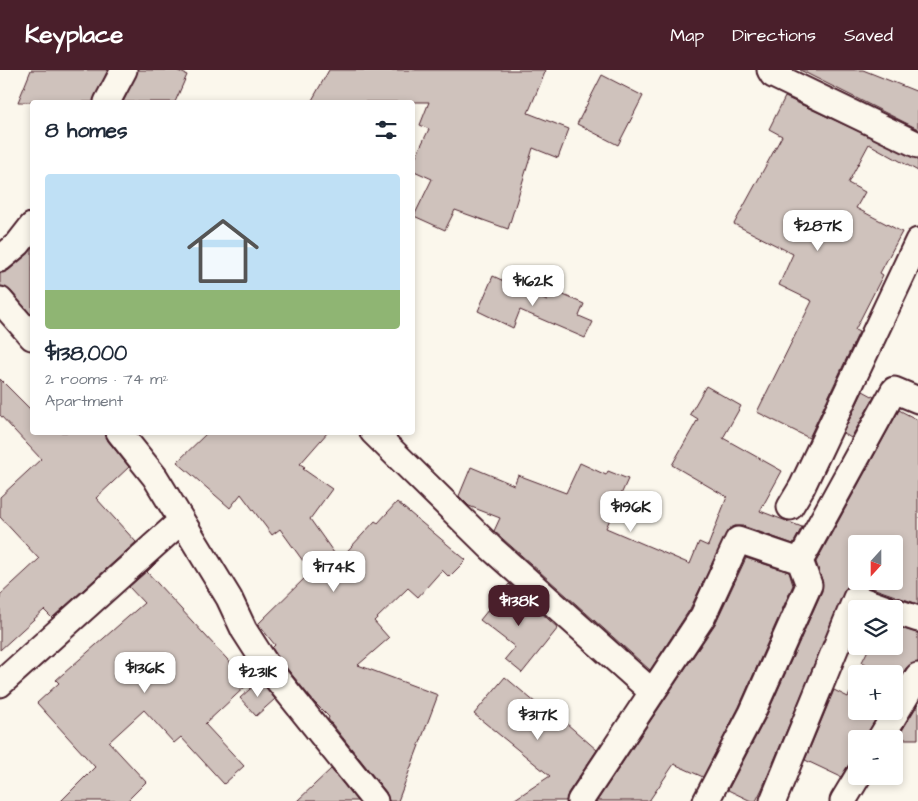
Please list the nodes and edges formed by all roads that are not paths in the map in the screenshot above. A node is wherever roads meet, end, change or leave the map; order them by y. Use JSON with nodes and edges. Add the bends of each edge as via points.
{"nodes":[{"id":1,"x":124,"y":70,"type":"edge"},
{"id":2,"x":770,"y":70,"type":"edge"},
{"id":3,"x":108,"y":100,"type":"edge"},
{"id":4,"x":918,"y":145,"type":"edge"},
{"id":5,"x":30,"y":229,"type":"edge"},
{"id":6,"x":918,"y":241,"type":"edge"},
{"id":7,"x":0,"y":259,"type":"edge"},
{"id":8,"x":0,"y":300,"type":"edge"},
{"id":9,"x":24,"y":310,"type":"edge"},
{"id":10,"x":30,"y":330,"type":"edge"},
{"id":11,"x":918,"y":400,"type":"edge"},
{"id":12,"x":121,"y":435,"type":"edge"},
{"id":13,"x":376,"y":435,"type":"edge"},
{"id":14,"x":790,"y":507,"type":"dead end"},
{"id":15,"x":181,"y":520,"type":"junction"},
{"id":16,"x":800,"y":560,"type":"junction"},
{"id":17,"x":903,"y":614,"type":"edge"},
{"id":18,"x":848,"y":618,"type":"edge"},
{"id":19,"x":918,"y":619,"type":"edge"},
{"id":20,"x":918,"y":676,"type":"edge"},
{"id":21,"x":0,"y":684,"type":"edge"},
{"id":22,"x":651,"y":692,"type":"junction"},
{"id":23,"x":885,"y":730,"type":"edge"},
{"id":24,"x":853,"y":785,"type":"edge"},
{"id":25,"x":375,"y":801,"type":"edge"},
{"id":26,"x":580,"y":801,"type":"edge"},
{"id":27,"x":706,"y":801,"type":"edge"},
{"id":28,"x":773,"y":801,"type":"edge"},
{"id":29,"x":843,"y":801,"type":"edge"}],
"edges":[{"from":1,"to":3,"type":"street"},
{"from":2,"to":4,"type":"street"},
{"from":5,"to":7,"type":"street"},
{"from":6,"to":14,"type":"street"},
{"from":8,"to":9,"type":"street"},
{"from":9,"to":10,"type":"street"},
{"from":11,"to":16,"type":"street","via":[[894,390]]},
{"from":12,"to":15,"type":"street","via":[[155,477]]},
{"from":13,"to":22,"type":"street","via":[[491,548]]},
{"from":15,"to":21,"type":"street"},
{"from":15,"to":25,"type":"street","via":[[269,669]]},
{"from":16,"to":22,"type":"street","via":[[738,540],[703,616]]},
{"from":16,"to":27,"type":"street","via":[[809,585],[752,713]]},
{"from":17,"to":19,"type":"street"},
{"from":18,"to":28,"type":"street"},
{"from":20,"to":23,"type":"street"},
{"from":22,"to":26,"type":"street"},
{"from":24,"to":29,"type":"street"}]}
